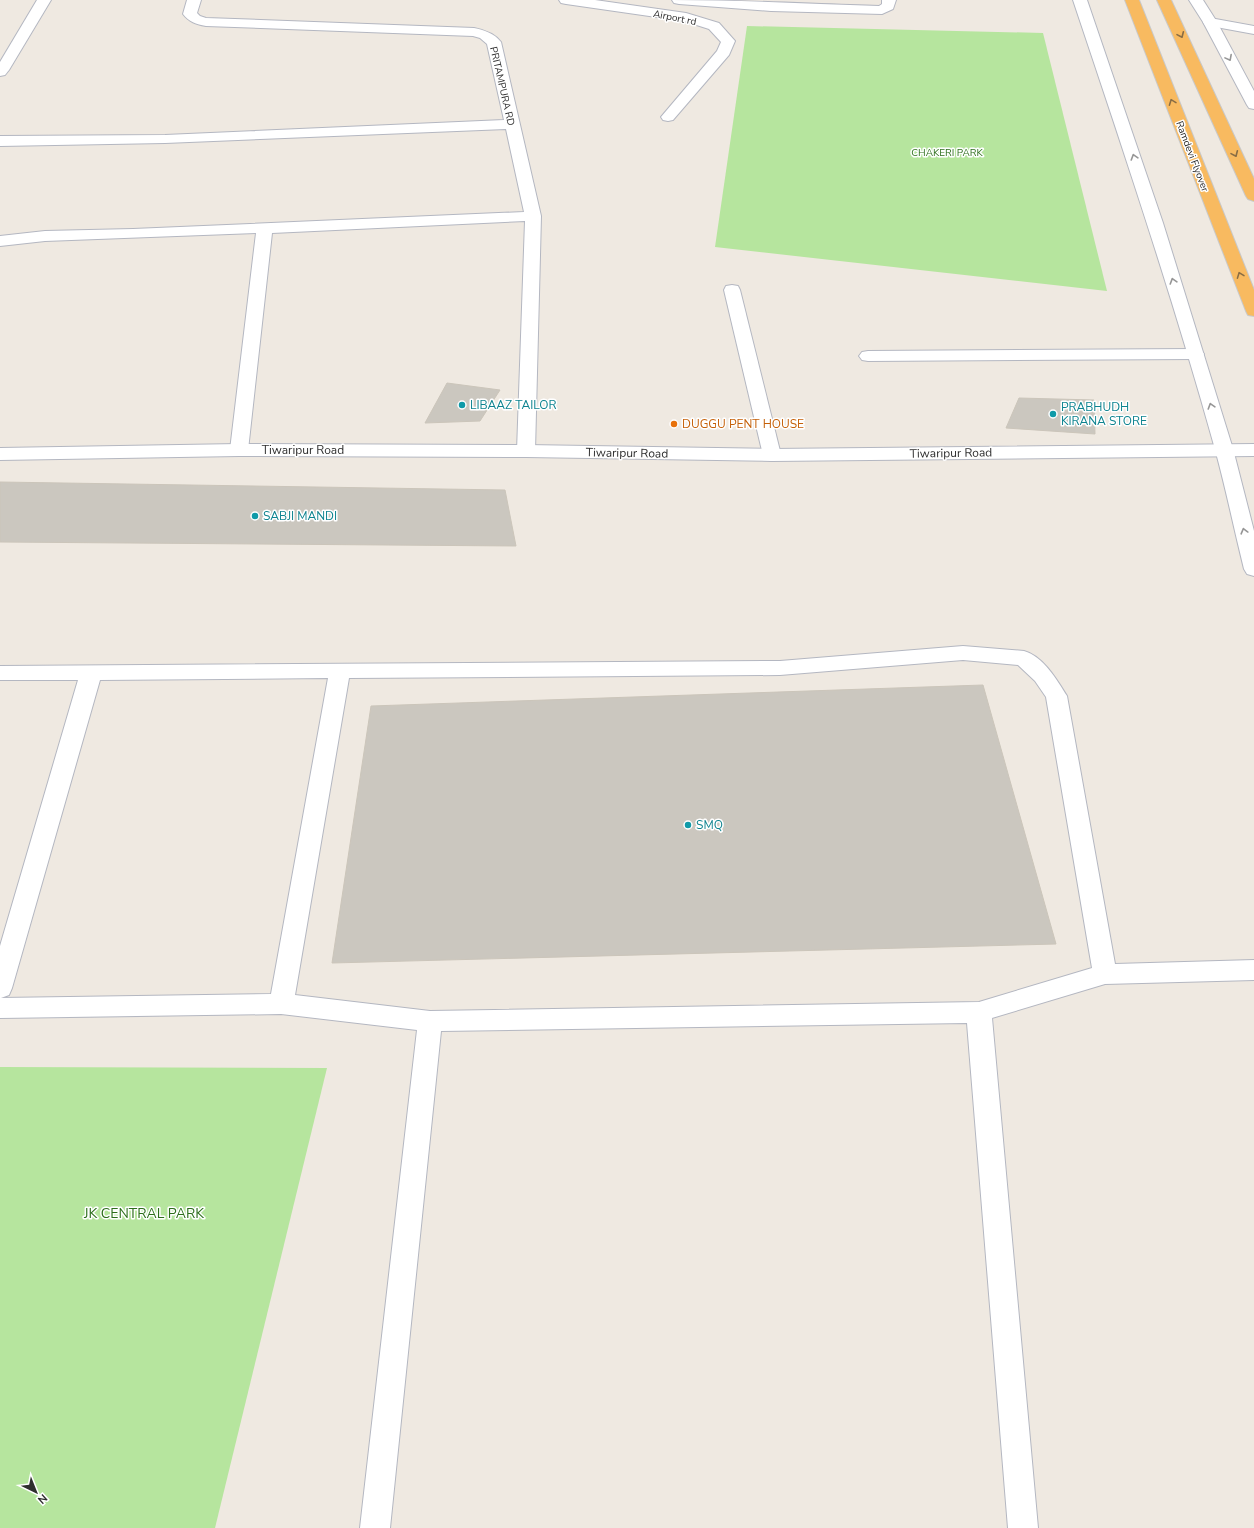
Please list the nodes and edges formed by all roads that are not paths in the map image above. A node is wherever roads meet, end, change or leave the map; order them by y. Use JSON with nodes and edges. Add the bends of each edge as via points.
{"nodes":[{"id":1,"x":44,"y":0,"type":"edge"},
{"id":2,"x":194,"y":0,"type":"edge"},
{"id":3,"x":566,"y":0,"type":"edge"},
{"id":4,"x":679,"y":0,"type":"edge"},
{"id":5,"x":889,"y":0,"type":"edge"},
{"id":6,"x":1080,"y":0,"type":"edge"},
{"id":7,"x":1132,"y":0,"type":"edge"},
{"id":8,"x":1164,"y":0,"type":"edge"},
{"id":9,"x":1196,"y":0,"type":"edge"},
{"id":10,"x":1210,"y":22,"type":"junction"},
{"id":11,"x":1254,"y":30,"type":"edge"},
{"id":12,"x":0,"y":72,"type":"edge"},
{"id":13,"x":1254,"y":105,"type":"edge"},
{"id":14,"x":668,"y":117,"type":"dead end"},
{"id":15,"x":512,"y":124,"type":"junction"},
{"id":16,"x":0,"y":141,"type":"edge"},
{"id":17,"x":1254,"y":196,"type":"edge"},
{"id":18,"x":533,"y":216,"type":"junction"},
{"id":19,"x":266,"y":228,"type":"junction"},
{"id":20,"x":0,"y":241,"type":"edge"},
{"id":21,"x":732,"y":290,"type":"dead end"},
{"id":22,"x":1254,"y":311,"type":"edge"},
{"id":23,"x":1195,"y":354,"type":"junction"},
{"id":24,"x":868,"y":356,"type":"dead end"},
{"id":25,"x":240,"y":450,"type":"junction"},
{"id":26,"x":1254,"y":450,"type":"edge"},
{"id":27,"x":526,"y":451,"type":"junction"},
{"id":28,"x":1224,"y":451,"type":"junction"},
{"id":29,"x":0,"y":454,"type":"edge"},
{"id":30,"x":772,"y":455,"type":"junction"},
{"id":31,"x":1254,"y":569,"type":"edge"},
{"id":32,"x":340,"y":671,"type":"junction"},
{"id":33,"x":0,"y":673,"type":"edge"},
{"id":34,"x":91,"y":673,"type":"junction"},
{"id":35,"x":1254,"y":970,"type":"edge"},
{"id":36,"x":1105,"y":974,"type":"junction"},
{"id":37,"x":0,"y":988,"type":"edge"},
{"id":38,"x":281,"y":1004,"type":"junction"},
{"id":39,"x":0,"y":1008,"type":"edge"},
{"id":40,"x":979,"y":1012,"type":"junction"},
{"id":41,"x":430,"y":1021,"type":"junction"},
{"id":42,"x":375,"y":1528,"type":"edge"},
{"id":43,"x":1023,"y":1528,"type":"edge"}],
"edges":[{"from":1,"to":12,"type":"street"},
{"from":2,"to":15,"type":"street","name":"PRITAMPURA RD","via":[[190,14],[195,19],[206,22],[474,32],[485,35],[494,42]]},
{"from":3,"to":14,"type":"street","name":"Airport rd","via":[[686,17],[714,26],[728,41],[724,52]]},
{"from":4,"to":5,"type":"street","via":[[772,7],[882,10],[888,6]]},
{"from":23,"to":6,"type":"street","one_way":true,"via":[[1128,140]]},
{"from":22,"to":7,"type":"highway","name":"Ramdevi Flyover","one_way":true},
{"from":8,"to":17,"type":"highway","one_way":true},
{"from":9,"to":10,"type":"street"},
{"from":10,"to":11,"type":"street"},
{"from":10,"to":13,"type":"street","one_way":true},
{"from":15,"to":16,"type":"street","via":[[165,139]]},
{"from":15,"to":18,"type":"street","name":"PRITAMPURA RD"},
{"from":18,"to":19,"type":"street"},
{"from":18,"to":27,"type":"street","name":"PRITAMPURA RD"},
{"from":19,"to":20,"type":"street","via":[[45,236]]},
{"from":19,"to":25,"type":"street"},
{"from":21,"to":30,"type":"street"},
{"from":23,"to":24,"type":"street"},
{"from":28,"to":23,"type":"street","one_way":true},
{"from":25,"to":27,"type":"street","name":"Tiwaripur Road"},
{"from":25,"to":29,"type":"street","name":"Tiwaripur Road"},
{"from":26,"to":28,"type":"street","name":"Tiwaripur Road"},
{"from":27,"to":30,"type":"street","name":"Tiwaripur Road"},
{"from":28,"to":30,"type":"street","name":"Tiwaripur Road"},
{"from":31,"to":28,"type":"street","one_way":true},
{"from":32,"to":34,"type":"street"},
{"from":32,"to":36,"type":"street","via":[[780,668],[963,653],[1024,658],[1042,676],[1056,696]]},
{"from":32,"to":38,"type":"street"},
{"from":33,"to":34,"type":"street"},
{"from":34,"to":37,"type":"street"},
{"from":35,"to":36,"type":"street"},
{"from":36,"to":40,"type":"street"},
{"from":38,"to":39,"type":"street"},
{"from":38,"to":41,"type":"street"},
{"from":40,"to":41,"type":"street"},
{"from":40,"to":43,"type":"street"},
{"from":41,"to":42,"type":"street"}]}
